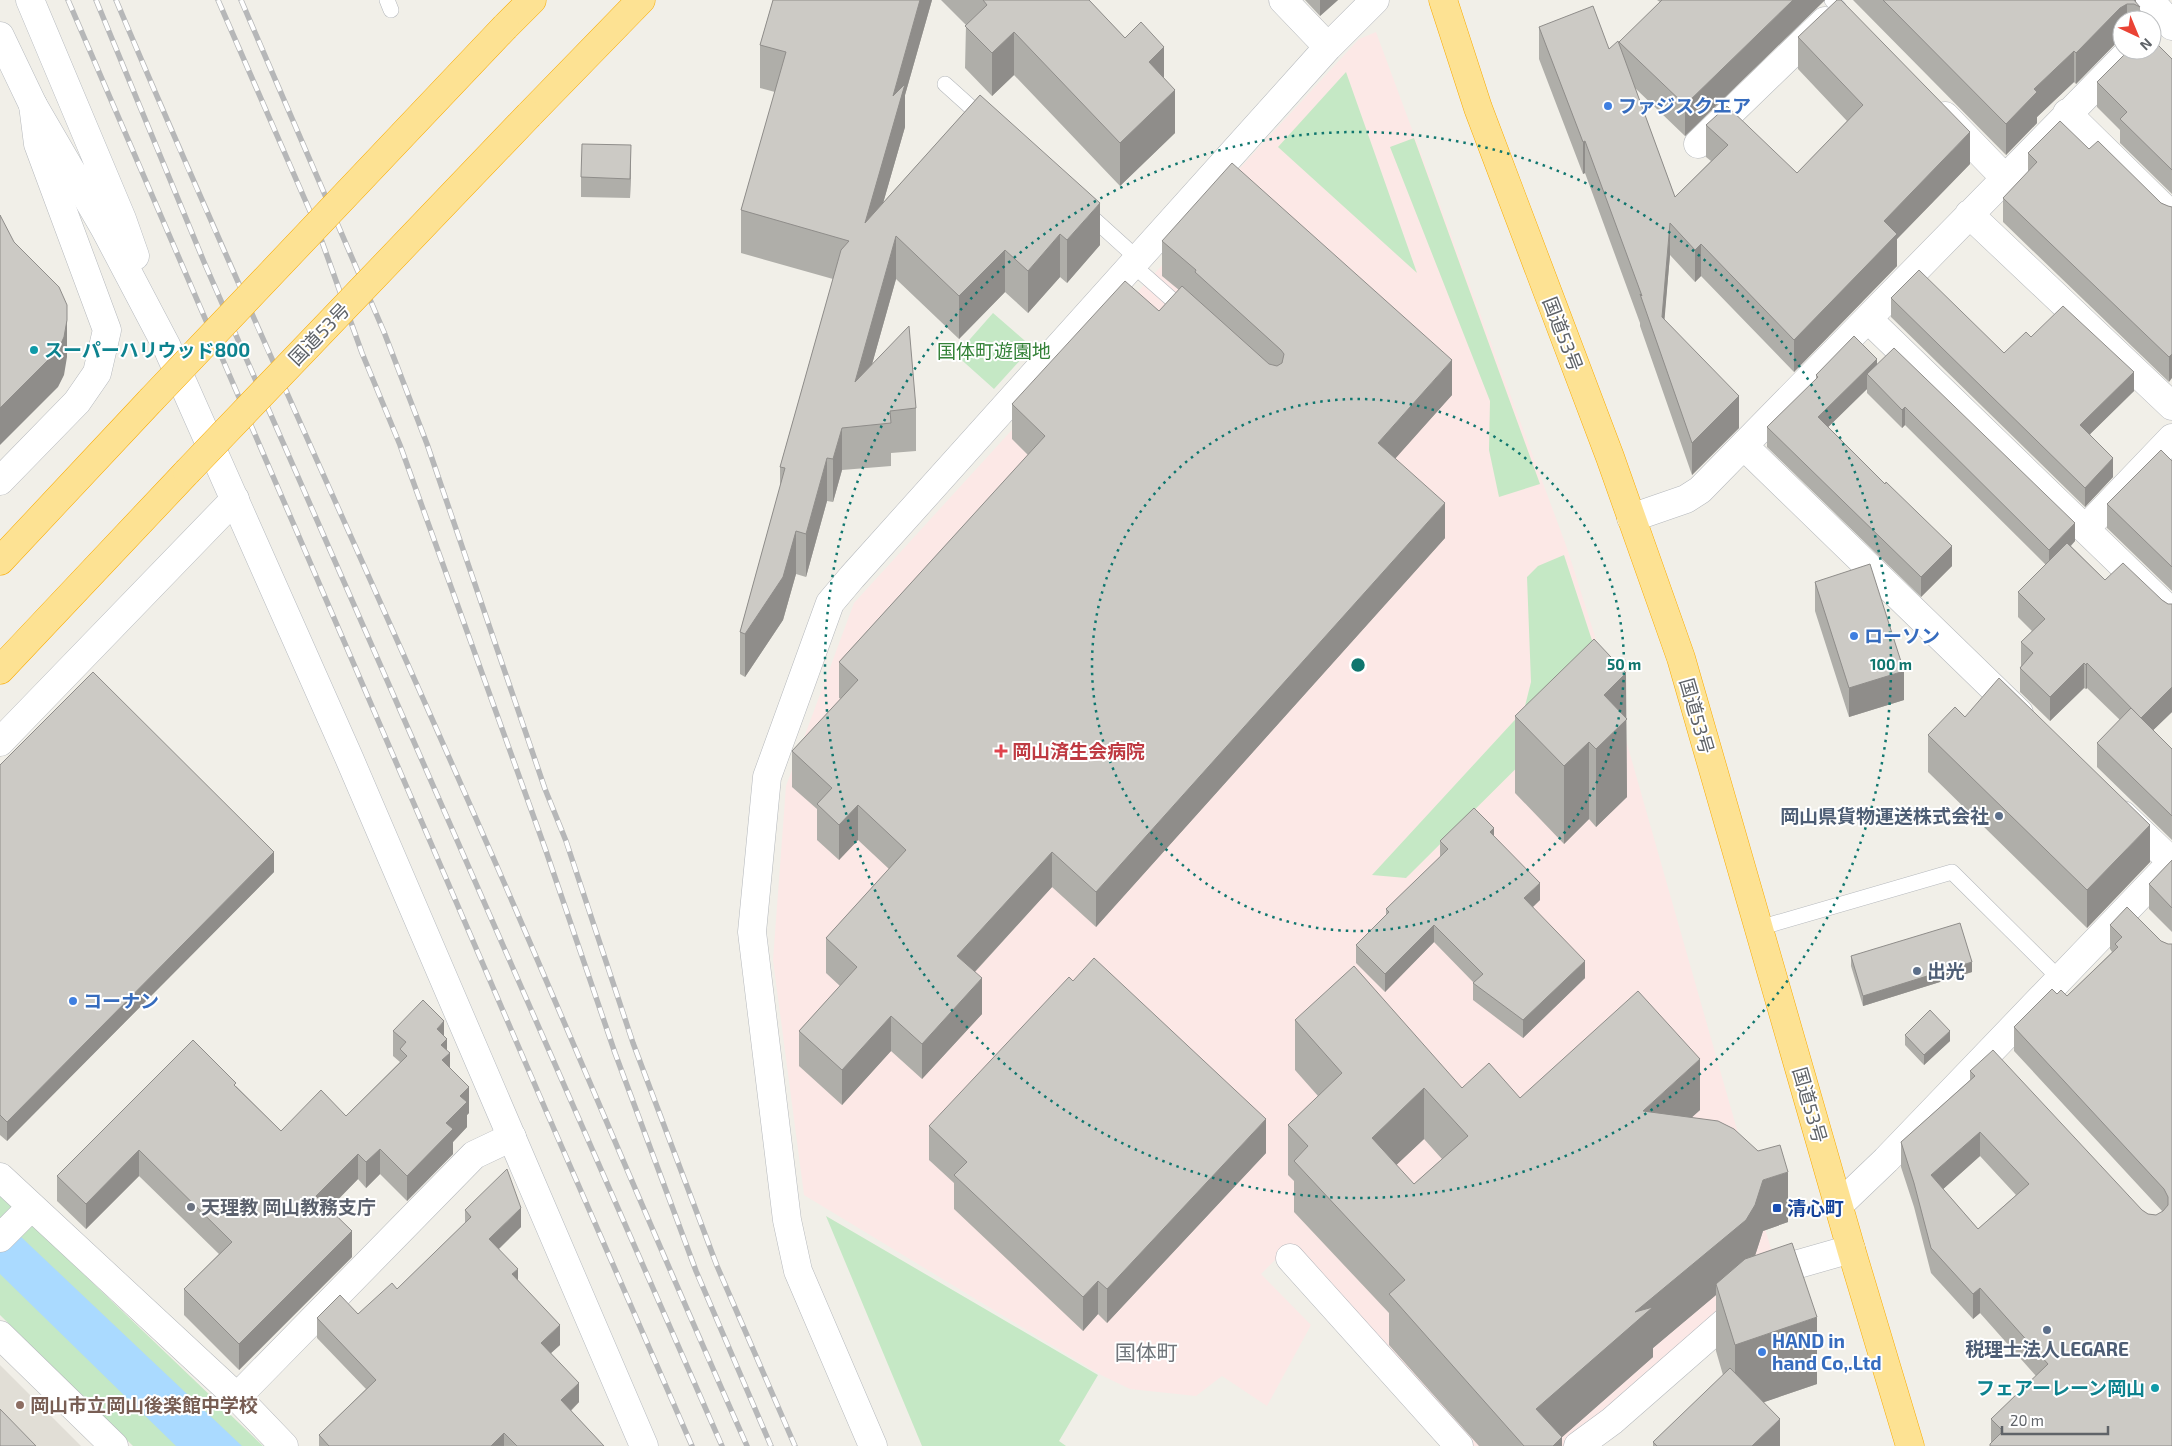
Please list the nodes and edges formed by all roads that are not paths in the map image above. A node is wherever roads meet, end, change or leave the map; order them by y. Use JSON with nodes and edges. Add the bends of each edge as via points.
{"nodes":[{"id":1,"x":30,"y":0,"type":"edge"},
{"id":2,"x":532,"y":0,"type":"edge"},
{"id":3,"x":641,"y":0,"type":"edge"},
{"id":4,"x":1283,"y":0,"type":"edge"},
{"id":5,"x":1375,"y":0,"type":"edge"},
{"id":6,"x":1443,"y":0,"type":"edge"},
{"id":7,"x":1835,"y":4,"type":"edge"},
{"id":8,"x":1860,"y":29,"type":"edge"},
{"id":9,"x":0,"y":36,"type":"edge"},
{"id":10,"x":1328,"y":47,"type":"junction"},
{"id":11,"x":2121,"y":60,"type":"edge"},
{"id":12,"x":946,"y":84,"type":"dead end"},
{"id":13,"x":1929,"y":100,"type":"edge"},
{"id":14,"x":33,"y":105,"type":"junction"},
{"id":15,"x":2067,"y":113,"type":"junction"},
{"id":16,"x":995,"y":129,"type":"edge"},
{"id":17,"x":1698,"y":144,"type":"dead end"},
{"id":18,"x":2005,"y":178,"type":"junction"},
{"id":19,"x":1074,"y":200,"type":"edge"},
{"id":20,"x":1969,"y":214,"type":"junction"},
{"id":21,"x":2172,"y":216,"type":"edge"},
{"id":22,"x":1135,"y":262,"type":"junction"},
{"id":23,"x":1868,"y":319,"type":"junction"},
{"id":24,"x":1197,"y":322,"type":"edge"},
{"id":25,"x":166,"y":345,"type":"junction"},
{"id":26,"x":2172,"y":406,"type":"edge"},
{"id":27,"x":2172,"y":438,"type":"edge"},
{"id":28,"x":1744,"y":446,"type":"junction"},
{"id":29,"x":0,"y":481,"type":"edge"},
{"id":30,"x":235,"y":500,"type":"junction"},
{"id":31,"x":1631,"y":518,"type":"junction"},
{"id":32,"x":2085,"y":529,"type":"junction"},
{"id":33,"x":0,"y":561,"type":"edge"},
{"id":34,"x":2172,"y":613,"type":"edge"},
{"id":35,"x":0,"y":670,"type":"edge"},
{"id":36,"x":2036,"y":730,"type":"edge"},
{"id":37,"x":0,"y":742,"type":"edge"},
{"id":38,"x":2108,"y":800,"type":"edge"},
{"id":39,"x":2172,"y":862,"type":"edge"},
{"id":40,"x":2128,"y":909,"type":"junction"},
{"id":41,"x":1759,"y":928,"type":"junction"},
{"id":42,"x":2146,"y":928,"type":"edge"},
{"id":43,"x":2060,"y":979,"type":"junction"},
{"id":44,"x":512,"y":1137,"type":"junction"},
{"id":45,"x":0,"y":1177,"type":"edge"},
{"id":46,"x":1839,"y":1205,"type":"junction"},
{"id":47,"x":15,"y":1223,"type":"edge"},
{"id":48,"x":1851,"y":1249,"type":"junction"},
{"id":49,"x":1290,"y":1258,"type":"dead end"},
{"id":50,"x":0,"y":1335,"type":"edge"},
{"id":51,"x":237,"y":1397,"type":"junction"},
{"id":52,"x":114,"y":1446,"type":"edge"},
{"id":53,"x":284,"y":1446,"type":"edge"},
{"id":54,"x":644,"y":1446,"type":"edge"},
{"id":55,"x":874,"y":1446,"type":"edge"},
{"id":56,"x":1459,"y":1446,"type":"edge"},
{"id":57,"x":1578,"y":1446,"type":"edge"},
{"id":58,"x":1910,"y":1446,"type":"edge"}],
"edges":[{"from":1,"to":25,"type":"street","via":[[122,219]]},
{"from":2,"to":33,"type":"highway","bridge":true},
{"from":3,"to":35,"type":"highway","name":"国道53号","bridge":true},
{"from":4,"to":10,"type":"street"},
{"from":5,"to":10,"type":"street"},
{"from":6,"to":31,"type":"highway","name":"国道53号","via":[[1478,108]]},
{"from":7,"to":8,"type":"street"},
{"from":7,"to":17,"type":"street"},
{"from":9,"to":14,"type":"street"},
{"from":10,"to":22,"type":"street"},
{"from":11,"to":15,"type":"street"},
{"from":12,"to":16,"type":"lane"},
{"from":13,"to":18,"type":"street"},
{"from":14,"to":25,"type":"street","via":[[105,229]]},
{"from":14,"to":29,"type":"street","via":[[38,144],[107,330],[97,372],[77,402]]},
{"from":15,"to":18,"type":"street"},
{"from":15,"to":21,"type":"street"},
{"from":18,"to":20,"type":"street"},
{"from":19,"to":22,"type":"lane"},
{"from":20,"to":23,"type":"street"},
{"from":20,"to":26,"type":"street"},
{"from":22,"to":24,"type":"lane"},
{"from":22,"to":55,"type":"street","via":[[830,603],[767,777],[752,932],[787,1220],[798,1271]]},
{"from":23,"to":28,"type":"street"},
{"from":23,"to":32,"type":"street"},
{"from":25,"to":30,"type":"street"},
{"from":27,"to":32,"type":"street"},
{"from":28,"to":31,"type":"street","via":[[1700,490],[1686,499]]},
{"from":28,"to":36,"type":"street"},
{"from":30,"to":37,"type":"street"},
{"from":30,"to":44,"type":"street"},
{"from":31,"to":41,"type":"highway","name":"国道53号","via":[[1681,658]]},
{"from":32,"to":34,"type":"street"},
{"from":38,"to":39,"type":"street"},
{"from":39,"to":40,"type":"street"},
{"from":40,"to":42,"type":"street"},
{"from":40,"to":43,"type":"street"},
{"from":41,"to":43,"type":"lane","via":[[1952,872]]},
{"from":41,"to":46,"type":"highway","name":"国道53号"},
{"from":43,"to":46,"type":"street","via":[[1999,1057]]},
{"from":44,"to":51,"type":"street","via":[[474,1155]]},
{"from":44,"to":54,"type":"street"},
{"from":45,"to":47,"type":"street"},
{"from":46,"to":48,"type":"highway","name":"国道53号"},
{"from":47,"to":51,"type":"street"},
{"from":48,"to":57,"type":"street","via":[[1788,1267]]},
{"from":48,"to":58,"type":"highway","name":"国道53号"},
{"from":49,"to":56,"type":"street"},
{"from":50,"to":52,"type":"street"},
{"from":51,"to":53,"type":"street"}]}
